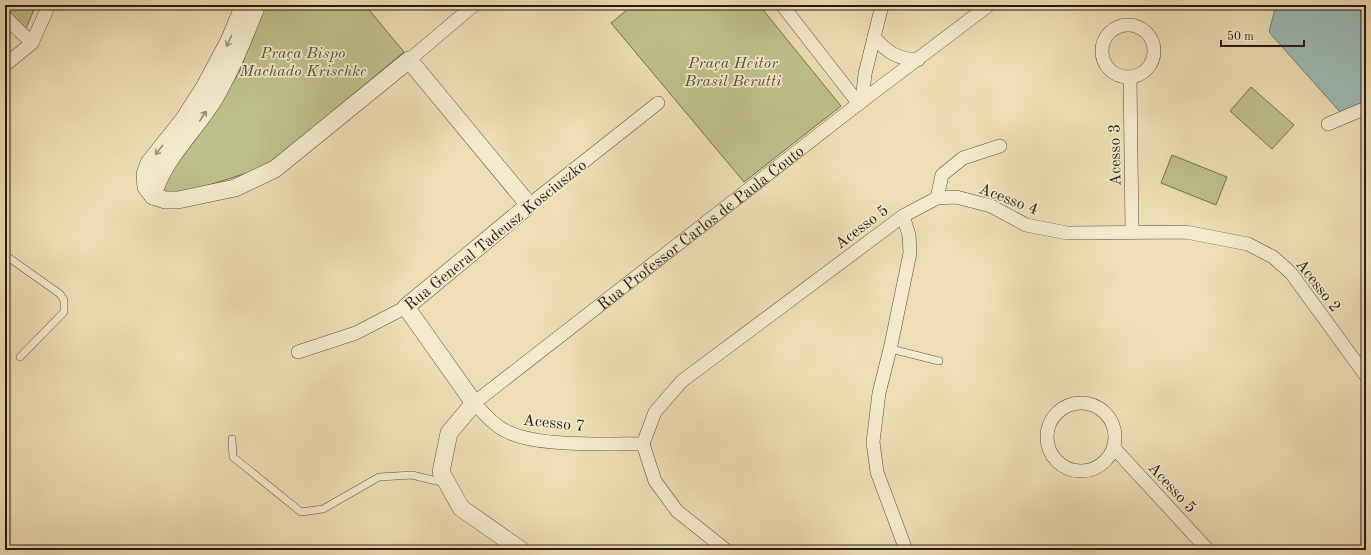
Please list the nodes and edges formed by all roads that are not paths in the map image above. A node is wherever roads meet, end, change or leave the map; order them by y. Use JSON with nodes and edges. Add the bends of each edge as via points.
{"nodes":[{"id":1,"x":49,"y":5,"type":"edge"},
{"id":2,"x":244,"y":5,"type":"edge"},
{"id":3,"x":257,"y":5,"type":"edge"},
{"id":4,"x":474,"y":5,"type":"edge"},
{"id":5,"x":782,"y":5,"type":"edge"},
{"id":6,"x":882,"y":5,"type":"edge"},
{"id":7,"x":990,"y":5,"type":"edge"},
{"id":8,"x":5,"y":17,"type":"edge"},
{"id":9,"x":874,"y":37,"type":"junction"},
{"id":10,"x":32,"y":43,"type":"junction"},
{"id":11,"x":409,"y":60,"type":"junction"},
{"id":12,"x":918,"y":60,"type":"junction"},
{"id":13,"x":5,"y":65,"type":"edge"},
{"id":14,"x":1130,"y":77,"type":"dead end"},
{"id":15,"x":861,"y":103,"type":"junction"},
{"id":16,"x":658,"y":104,"type":"dead end"},
{"id":17,"x":1366,"y":108,"type":"edge"},
{"id":18,"x":1328,"y":124,"type":"dead end"},
{"id":19,"x":1000,"y":146,"type":"dead end"},
{"id":20,"x":152,"y":196,"type":"junction"},
{"id":21,"x":937,"y":198,"type":"junction"},
{"id":22,"x":529,"y":205,"type":"junction"},
{"id":23,"x":903,"y":216,"type":"junction"},
{"id":24,"x":1132,"y":232,"type":"junction"},
{"id":25,"x":5,"y":256,"type":"edge"},
{"id":26,"x":406,"y":307,"type":"junction"},
{"id":27,"x":891,"y":349,"type":"junction"},
{"id":28,"x":298,"y":352,"type":"dead end"},
{"id":29,"x":20,"y":357,"type":"dead end"},
{"id":30,"x":939,"y":361,"type":"dead end"},
{"id":31,"x":1366,"y":376,"type":"edge"},
{"id":32,"x":474,"y":403,"type":"junction"},
{"id":33,"x":232,"y":439,"type":"dead end"},
{"id":34,"x":643,"y":444,"type":"junction"},
{"id":35,"x":1114,"y":448,"type":"junction"},
{"id":36,"x":445,"y":478,"type":"junction"},
{"id":37,"x":521,"y":550,"type":"edge"},
{"id":38,"x":726,"y":550,"type":"edge"},
{"id":39,"x":906,"y":550,"type":"edge"},
{"id":40,"x":1208,"y":550,"type":"edge"}],
"edges":[{"from":1,"to":10,"type":"street"},
{"from":2,"to":20,"type":"street","one_way":true,"via":[[229,41],[205,86],[184,119],[149,163],[145,174],[146,187]]},
{"from":20,"to":3,"type":"street","one_way":true,"via":[[157,179],[218,94]]},
{"from":4,"to":11,"type":"street"},
{"from":5,"to":15,"type":"street"},
{"from":6,"to":9,"type":"street"},
{"from":7,"to":12,"type":"street","name":"Rua Professor Carlos de Paula Couto"},
{"from":8,"to":10,"type":"street"},
{"from":9,"to":12,"type":"street","via":[[892,55],[905,60]]},
{"from":9,"to":15,"type":"street"},
{"from":10,"to":13,"type":"street"},
{"from":11,"to":20,"type":"street","via":[[275,169],[235,188],[178,200]]},
{"from":11,"to":22,"type":"street"},
{"from":12,"to":15,"type":"street","name":"Rua Professor Carlos de Paula Couto"},
{"from":14,"to":24,"type":"street","name":"Acesso 3"},
{"from":15,"to":32,"type":"street","name":"Rua Professor Carlos de Paula Couto"},
{"from":16,"to":22,"type":"street","name":"Rua General Tadeusz Kosciuszko"},
{"from":17,"to":18,"type":"street"},
{"from":19,"to":21,"type":"street","via":[[963,158],[942,175]]},
{"from":21,"to":23,"type":"street","name":"Acesso 4"},
{"from":21,"to":24,"type":"street","name":"Acesso 4","via":[[956,197],[991,206],[1026,225],[1067,233]]},
{"from":22,"to":26,"type":"street","name":"Rua General Tadeusz Kosciuszko"},
{"from":23,"to":27,"type":"street","name":"Acesso 5","via":[[909,235],[910,254]]},
{"from":23,"to":34,"type":"street","name":"Acesso 5","via":[[682,380],[655,412]]},
{"from":24,"to":31,"type":"street","name":"Acesso 2","via":[[1186,232],[1248,244],[1272,257],[1291,273]]},
{"from":25,"to":29,"type":"lane","via":[[60,294],[64,300],[64,312]]},
{"from":26,"to":28,"type":"street","name":"Rua General Tadeusz Kosciuszko","via":[[356,333]]},
{"from":26,"to":32,"type":"street"},
{"from":27,"to":30,"type":"lane"},
{"from":27,"to":39,"type":"street","name":"Acesso 5","via":[[879,393],[873,442],[877,472]]},
{"from":32,"to":34,"type":"street","name":"Acesso 7","via":[[502,429],[518,437],[559,442]]},
{"from":32,"to":36,"type":"street","name":"Rua Professor Carlos de Paula Couto","via":[[449,433]]},
{"from":33,"to":36,"type":"lane","via":[[234,458],[302,512],[322,509],[379,477],[412,475]]},
{"from":34,"to":38,"type":"street","via":[[655,481],[677,512]]},
{"from":35,"to":35,"type":"street","via":[[1114,427],[1105,414],[1092,405],[1071,404],[1054,416],[1048,427],[1049,451],[1065,468],[1077,472],[1099,467],[1108,459]]},
{"from":35,"to":40,"type":"street","name":"Acesso 5"},
{"from":36,"to":37,"type":"street","via":[[461,508]]}]}
